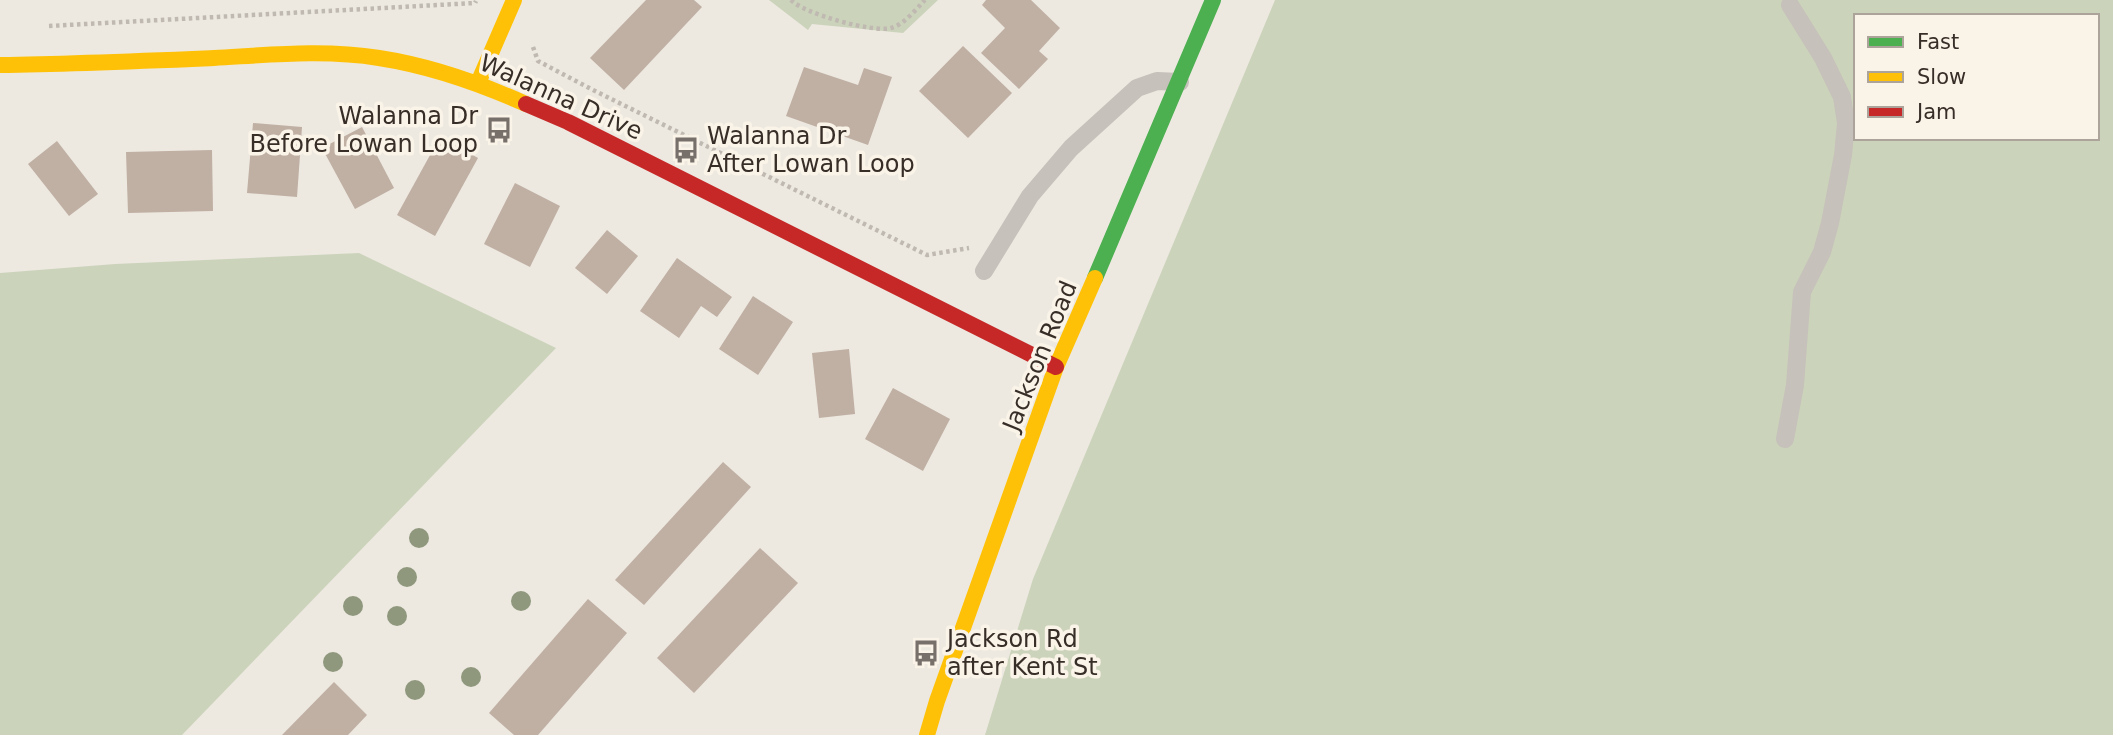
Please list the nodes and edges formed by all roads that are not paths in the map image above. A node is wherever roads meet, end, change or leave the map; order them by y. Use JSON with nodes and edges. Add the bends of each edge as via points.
{"nodes":[{"id":1,"x":514,"y":0,"type":"edge"},
{"id":2,"x":1213,"y":0,"type":"edge"},
{"id":3,"x":1790,"y":5,"type":"dead end"},
{"id":4,"x":0,"y":65,"type":"edge"},
{"id":5,"x":1180,"y":82,"type":"junction"},
{"id":6,"x":478,"y":83,"type":"junction"},
{"id":7,"x":984,"y":271,"type":"dead end"},
{"id":8,"x":1056,"y":368,"type":"junction"},
{"id":9,"x":1785,"y":439,"type":"dead end"},
{"id":10,"x":927,"y":735,"type":"edge"}],
"edges":[{"from":1,"to":6,"type":"street"},
{"from":2,"to":5,"type":"street","name":"Jackson Road"},
{"from":3,"to":9,"type":"lane","via":[[1842,97],[1846,122],[1830,223],[1802,292],[1795,385]]},
{"from":4,"to":6,"type":"street","name":"Walanna Drive","via":[[321,52],[378,58]]},
{"from":5,"to":7,"type":"lane","via":[[1157,81],[1137,88],[1049,171]]},
{"from":5,"to":8,"type":"street","name":"Jackson Road"},
{"from":6,"to":8,"type":"street","name":"Walanna Drive","via":[[659,166]]},
{"from":8,"to":10,"type":"street","name":"Jackson Road"}]}
